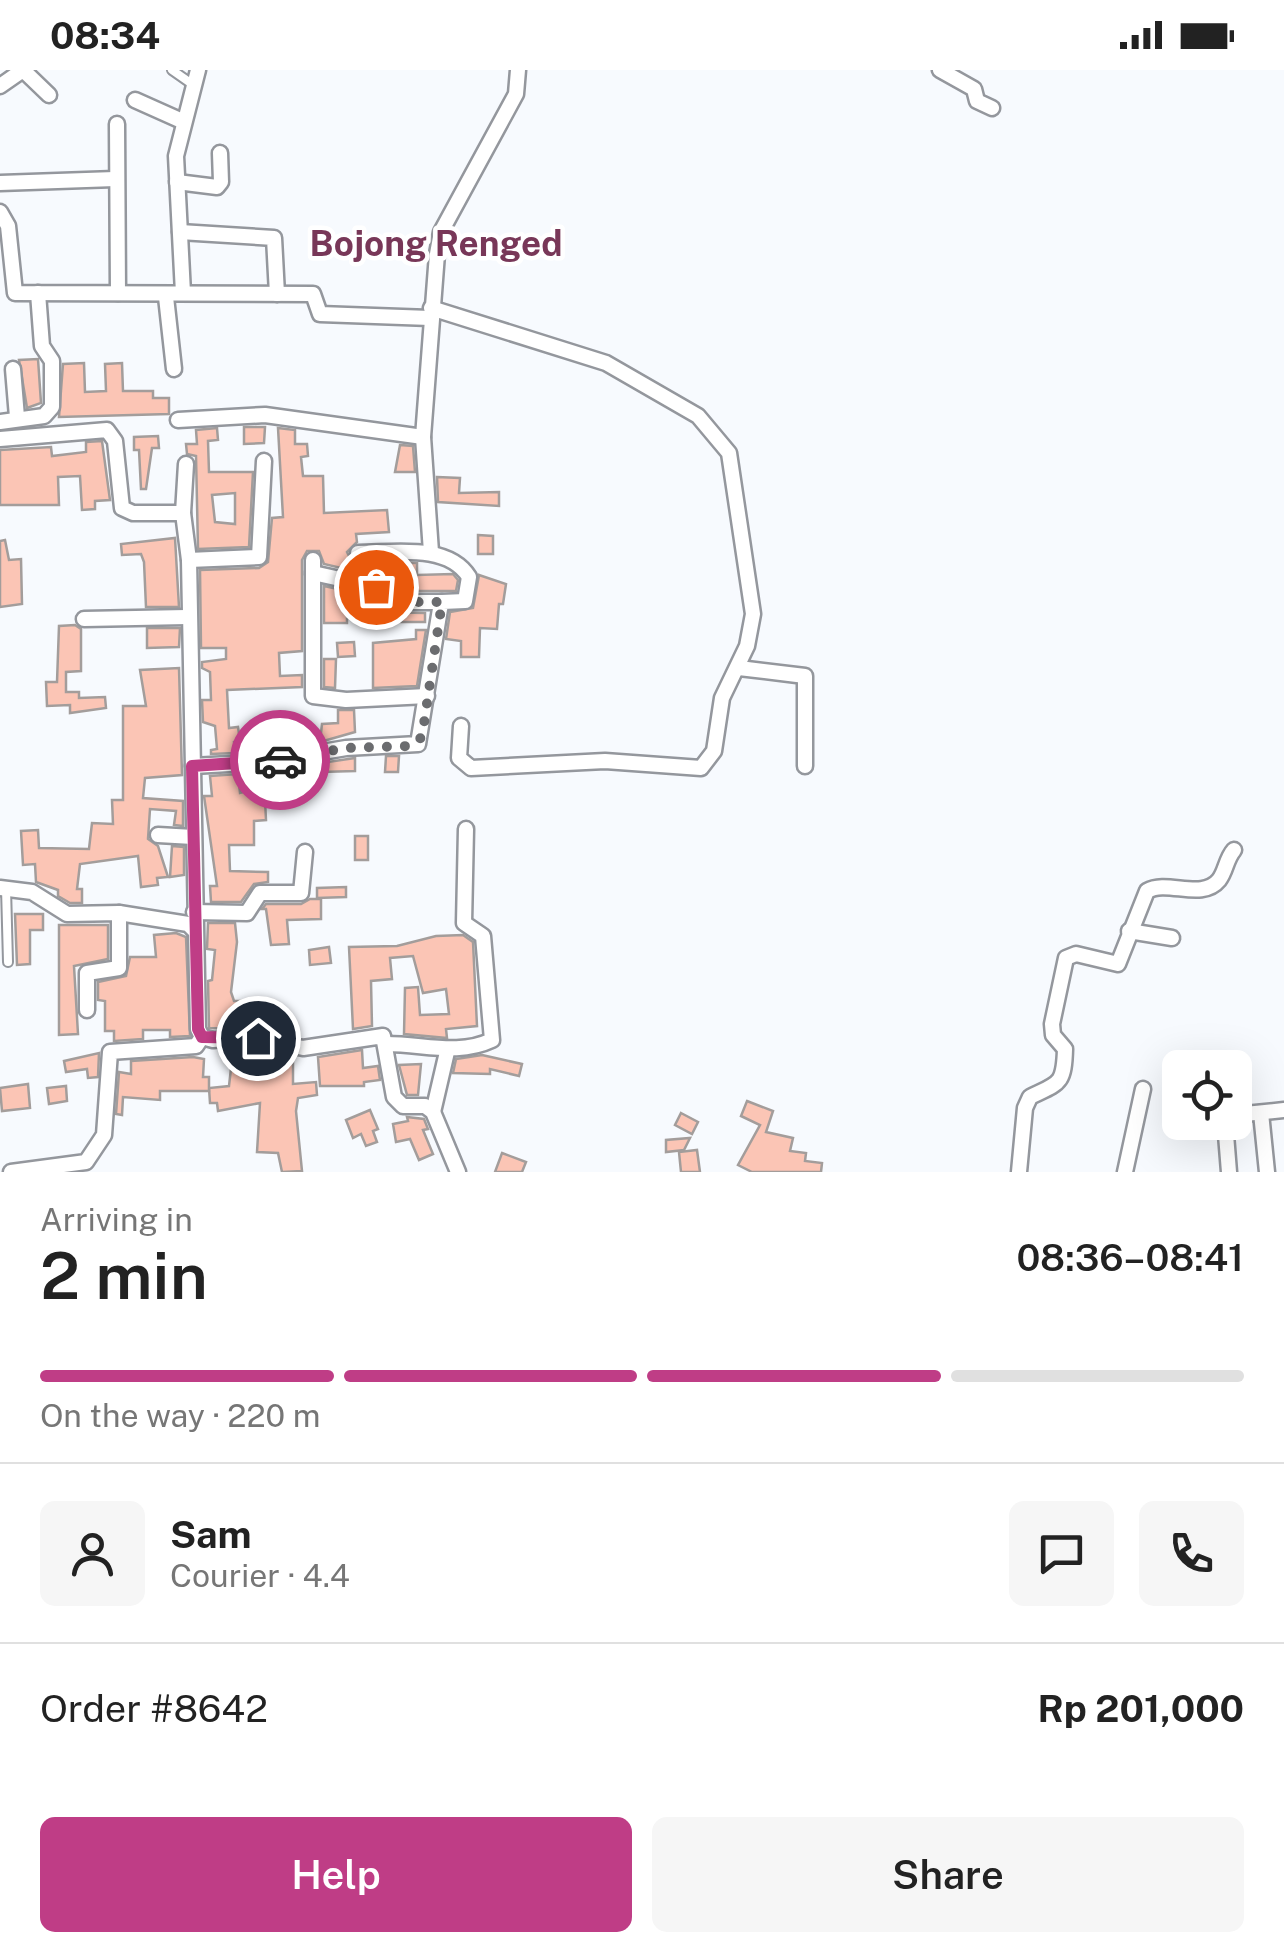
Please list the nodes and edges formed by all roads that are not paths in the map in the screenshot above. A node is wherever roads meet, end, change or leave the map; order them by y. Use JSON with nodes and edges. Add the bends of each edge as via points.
{"nodes":[{"id":1,"x":172,"y":70,"type":"edge"},
{"id":2,"x":518,"y":70,"type":"edge"},
{"id":3,"x":940,"y":70,"type":"edge"},
{"id":4,"x":37,"y":73,"type":"edge"},
{"id":5,"x":195,"y":77,"type":"edge"},
{"id":6,"x":0,"y":86,"type":"edge"},
{"id":7,"x":50,"y":96,"type":"dead end"},
{"id":8,"x":135,"y":100,"type":"dead end"},
{"id":9,"x":992,"y":108,"type":"dead end"},
{"id":10,"x":182,"y":121,"type":"junction"},
{"id":11,"x":118,"y":124,"type":"dead end"},
{"id":12,"x":220,"y":153,"type":"dead end"},
{"id":13,"x":115,"y":179,"type":"junction"},
{"id":14,"x":177,"y":182,"type":"junction"},
{"id":15,"x":0,"y":183,"type":"edge"},
{"id":16,"x":0,"y":212,"type":"edge"},
{"id":17,"x":180,"y":232,"type":"junction"},
{"id":18,"x":118,"y":293,"type":"junction"},
{"id":19,"x":183,"y":293,"type":"junction"},
{"id":20,"x":38,"y":294,"type":"junction"},
{"id":21,"x":277,"y":294,"type":"junction"},
{"id":22,"x":166,"y":297,"type":"junction"},
{"id":23,"x":430,"y":313,"type":"junction"},
{"id":24,"x":13,"y":369,"type":"dead end"},
{"id":25,"x":174,"y":369,"type":"dead end"},
{"id":26,"x":17,"y":418,"type":"junction"},
{"id":27,"x":178,"y":420,"type":"dead end"},
{"id":28,"x":0,"y":422,"type":"edge"},
{"id":29,"x":423,"y":437,"type":"junction"},
{"id":30,"x":0,"y":439,"type":"edge"},
{"id":31,"x":264,"y":461,"type":"dead end"},
{"id":32,"x":186,"y":464,"type":"dead end"},
{"id":33,"x":182,"y":513,"type":"junction"},
{"id":34,"x":432,"y":552,"type":"junction"},
{"id":35,"x":358,"y":553,"type":"dead end"},
{"id":36,"x":188,"y":560,"type":"junction"},
{"id":37,"x":442,"y":602,"type":"junction"},
{"id":38,"x":187,"y":617,"type":"junction"},
{"id":39,"x":84,"y":619,"type":"dead end"},
{"id":40,"x":739,"y":668,"type":"junction"},
{"id":41,"x":427,"y":696,"type":"junction"},
{"id":42,"x":461,"y":726,"type":"dead end"},
{"id":43,"x":192,"y":766,"type":"junction"},
{"id":44,"x":805,"y":766,"type":"dead end"},
{"id":45,"x":466,"y":829,"type":"dead end"},
{"id":46,"x":158,"y":835,"type":"dead end"},
{"id":47,"x":193,"y":837,"type":"junction"},
{"id":48,"x":1234,"y":850,"type":"dead end"},
{"id":49,"x":304,"y":852,"type":"dead end"},
{"id":50,"x":3,"y":888,"type":"edge"},
{"id":51,"x":194,"y":912,"type":"junction"},
{"id":52,"x":119,"y":913,"type":"junction"},
{"id":53,"x":194,"y":930,"type":"junction"},
{"id":54,"x":1129,"y":931,"type":"junction"},
{"id":55,"x":1172,"y":938,"type":"dead end"},
{"id":56,"x":8,"y":962,"type":"dead end"},
{"id":57,"x":87,"y":1010,"type":"dead end"},
{"id":58,"x":202,"y":1037,"type":"junction"},
{"id":59,"x":386,"y":1044,"type":"junction"},
{"id":60,"x":447,"y":1052,"type":"junction"},
{"id":61,"x":1143,"y":1090,"type":"dead end"},
{"id":62,"x":1284,"y":1110,"type":"edge"},
{"id":63,"x":433,"y":1112,"type":"junction"},
{"id":64,"x":1261,"y":1113,"type":"junction"},
{"id":65,"x":1252,"y":1114,"type":"edge"},
{"id":66,"x":1227,"y":1140,"type":"edge"},
{"id":67,"x":86,"y":1167,"type":"edge"},
{"id":68,"x":11,"y":1172,"type":"edge"},
{"id":69,"x":458,"y":1172,"type":"edge"},
{"id":70,"x":1019,"y":1172,"type":"edge"},
{"id":71,"x":1125,"y":1172,"type":"edge"},
{"id":72,"x":1229,"y":1172,"type":"edge"},
{"id":73,"x":1267,"y":1172,"type":"edge"}],
"edges":[{"from":1,"to":5,"type":"lane"},
{"from":2,"to":23,"type":"street","via":[[516,94],[442,232]]},
{"from":3,"to":9,"type":"street"},
{"from":4,"to":6,"type":"street","via":[[24,70]]},
{"from":4,"to":7,"type":"street"},
{"from":5,"to":10,"type":"street"},
{"from":8,"to":10,"type":"street"},
{"from":10,"to":14,"type":"street"},
{"from":11,"to":13,"type":"street"},
{"from":12,"to":14,"type":"street","via":[[217,187]]},
{"from":13,"to":15,"type":"street"},
{"from":13,"to":18,"type":"street"},
{"from":14,"to":17,"type":"street"},
{"from":16,"to":20,"type":"street","via":[[8,226],[14,292]]},
{"from":17,"to":19,"type":"street"},
{"from":17,"to":21,"type":"street","via":[[274,238]]},
{"from":18,"to":20,"type":"street"},
{"from":18,"to":22,"type":"street"},
{"from":19,"to":21,"type":"street"},
{"from":19,"to":22,"type":"street"},
{"from":20,"to":26,"type":"street","via":[[42,346],[52,362],[52,408],[44,416]]},
{"from":21,"to":23,"type":"street","via":[[314,295],[320,314]]},
{"from":22,"to":25,"type":"street"},
{"from":23,"to":29,"type":"street"},
{"from":23,"to":40,"type":"street","via":[[606,363],[703,421],[728,453],[745,546],[753,614]]},
{"from":24,"to":26,"type":"street"},
{"from":26,"to":28,"type":"street"},
{"from":27,"to":29,"type":"street","via":[[265,414]]},
{"from":29,"to":34,"type":"street"},
{"from":30,"to":33,"type":"street","via":[[107,430],[115,441],[122,508]]},
{"from":31,"to":36,"type":"street","via":[[259,557]]},
{"from":32,"to":33,"type":"street"},
{"from":33,"to":36,"type":"street"},
{"from":34,"to":35,"type":"street"},
{"from":34,"to":37,"type":"street","via":[[470,577],[465,601]]},
{"from":36,"to":38,"type":"street"},
{"from":37,"to":41,"type":"street"},
{"from":37,"to":41,"type":"street","via":[[386,602],[376,587],[313,567],[314,696]]},
{"from":38,"to":39,"type":"street"},
{"from":38,"to":43,"type":"street"},
{"from":40,"to":42,"type":"street","via":[[722,698],[714,750],[701,768],[605,761],[471,768],[459,758]]},
{"from":40,"to":44,"type":"street","via":[[805,676]]},
{"from":41,"to":43,"type":"street","via":[[422,737],[410,746]]},
{"from":43,"to":47,"type":"street"},
{"from":45,"to":60,"type":"street","via":[[464,923],[483,936],[494,1034],[489,1043]]},
{"from":46,"to":47,"type":"street"},
{"from":47,"to":51,"type":"street"},
{"from":48,"to":54,"type":"street","via":[[1219,880],[1206,887],[1150,888]]},
{"from":49,"to":51,"type":"street","via":[[301,893],[260,893],[247,913]]},
{"from":50,"to":52,"type":"street","via":[[32,892],[67,914]]},
{"from":50,"to":56,"type":"lane"},
{"from":51,"to":53,"type":"street"},
{"from":52,"to":53,"type":"street"},
{"from":52,"to":57,"type":"street","via":[[119,968],[86,974]]},
{"from":53,"to":58,"type":"street"},
{"from":54,"to":55,"type":"street"},
{"from":54,"to":70,"type":"street","via":[[1118,964],[1076,954],[1061,967],[1052,1035],[1065,1048],[1062,1077],[1024,1108]]},
{"from":58,"to":59,"type":"street","via":[[250,1037],[303,1048],[380,1036]]},
{"from":58,"to":67,"type":"street","via":[[196,1046],[110,1052],[104,1135]]},
{"from":59,"to":60,"type":"street","via":[[429,1044]]},
{"from":59,"to":63,"type":"street","via":[[397,1103]]},
{"from":60,"to":63,"type":"street"},
{"from":61,"to":71,"type":"street"},
{"from":62,"to":64,"type":"street"},
{"from":63,"to":69,"type":"street"},
{"from":64,"to":65,"type":"street"},
{"from":64,"to":73,"type":"street"},
{"from":66,"to":72,"type":"street"},
{"from":67,"to":68,"type":"street"}]}
